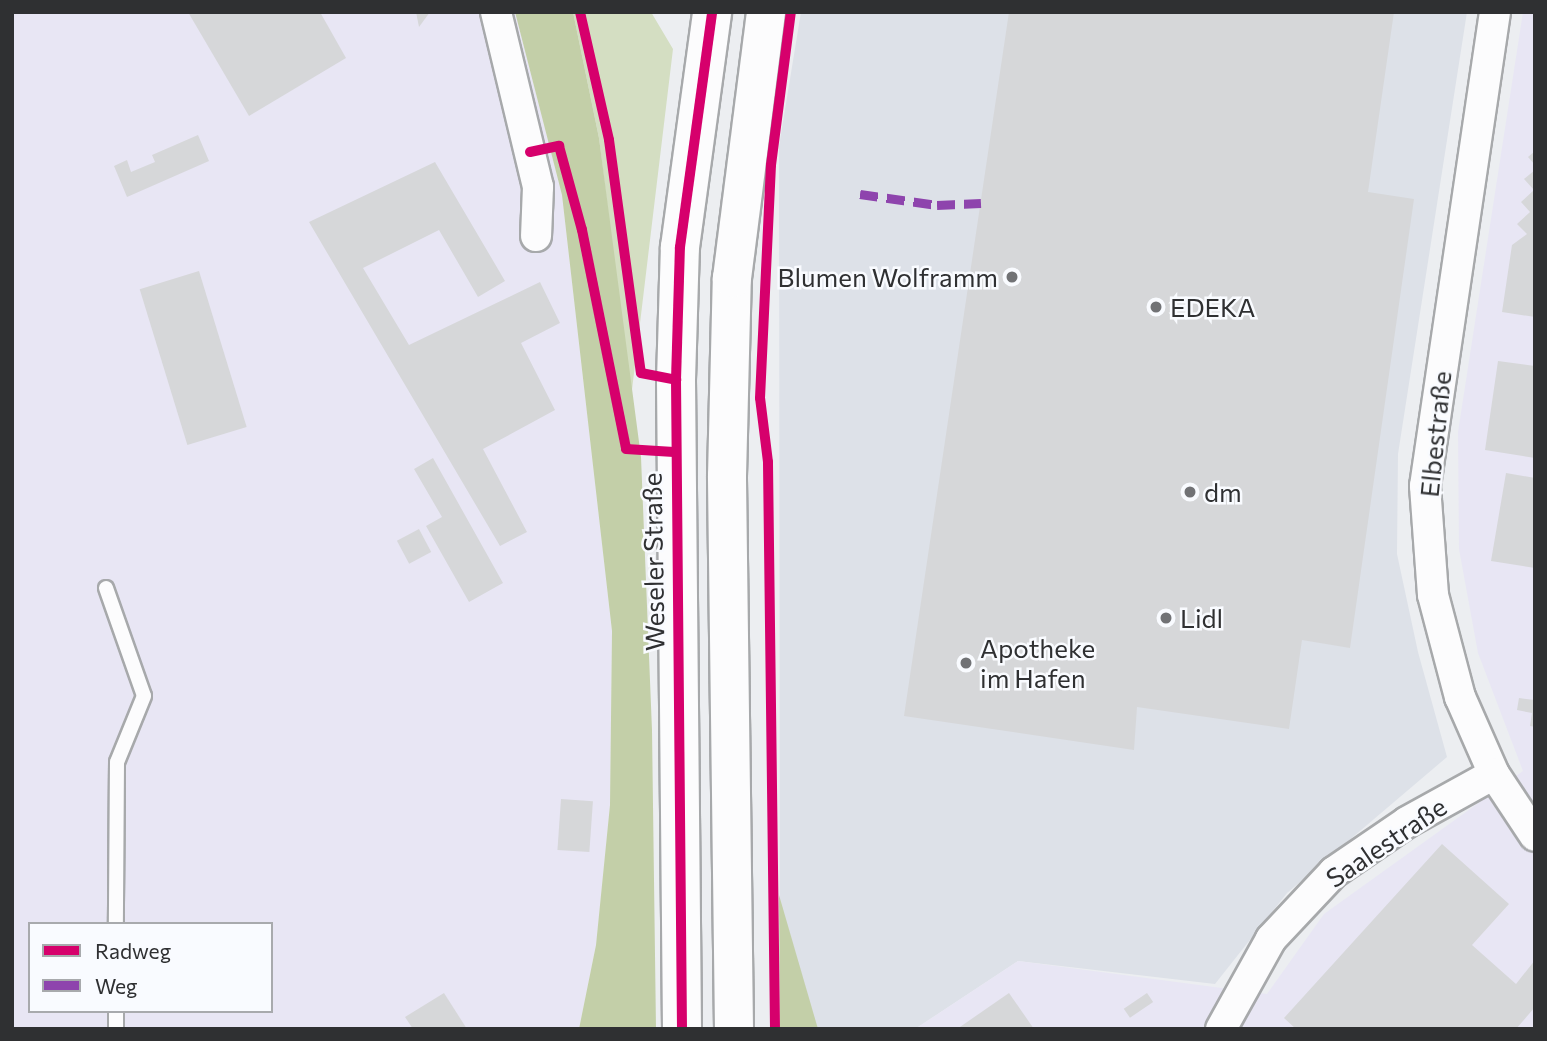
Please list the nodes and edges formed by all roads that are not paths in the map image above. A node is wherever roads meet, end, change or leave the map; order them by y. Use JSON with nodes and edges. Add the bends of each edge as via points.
{"nodes":[{"id":1,"x":496,"y":12,"type":"edge"},
{"id":2,"x":766,"y":12,"type":"edge"},
{"id":3,"x":1494,"y":12,"type":"edge"},
{"id":4,"x":705,"y":17,"type":"edge"},
{"id":5,"x":750,"y":115,"type":"junction"},
{"id":6,"x":536,"y":236,"type":"dead end"},
{"id":7,"x":106,"y":589,"type":"dead end"},
{"id":8,"x":1494,"y":774,"type":"junction"},
{"id":9,"x":1535,"y":836,"type":"edge"},
{"id":10,"x":116,"y":922,"type":"edge"},
{"id":11,"x":682,"y":1029,"type":"edge"},
{"id":12,"x":734,"y":1029,"type":"edge"},
{"id":13,"x":1221,"y":1029,"type":"edge"}],
"edges":[{"from":1,"to":6,"type":"street","via":[[538,187]]},
{"from":2,"to":5,"type":"main road"},
{"from":3,"to":8,"type":"street","name":"Elbestraße","via":[[1425,486],[1433,595],[1446,651],[1460,697]]},
{"from":4,"to":5,"type":"main road","via":[[729,41],[737,59],[733,93]]},
{"from":4,"to":11,"type":"main road","name":"Weseler Straße","via":[[680,247],[675,392]]},
{"from":5,"to":12,"type":"main road","via":[[732,278],[727,476]]},
{"from":7,"to":10,"type":"lane","via":[[144,695],[117,762]]},
{"from":8,"to":9,"type":"street","name":"Elbestraße"},
{"from":8,"to":13,"type":"street","name":"Saalestraße","via":[[1407,822],[1334,872],[1271,939]]}]}
